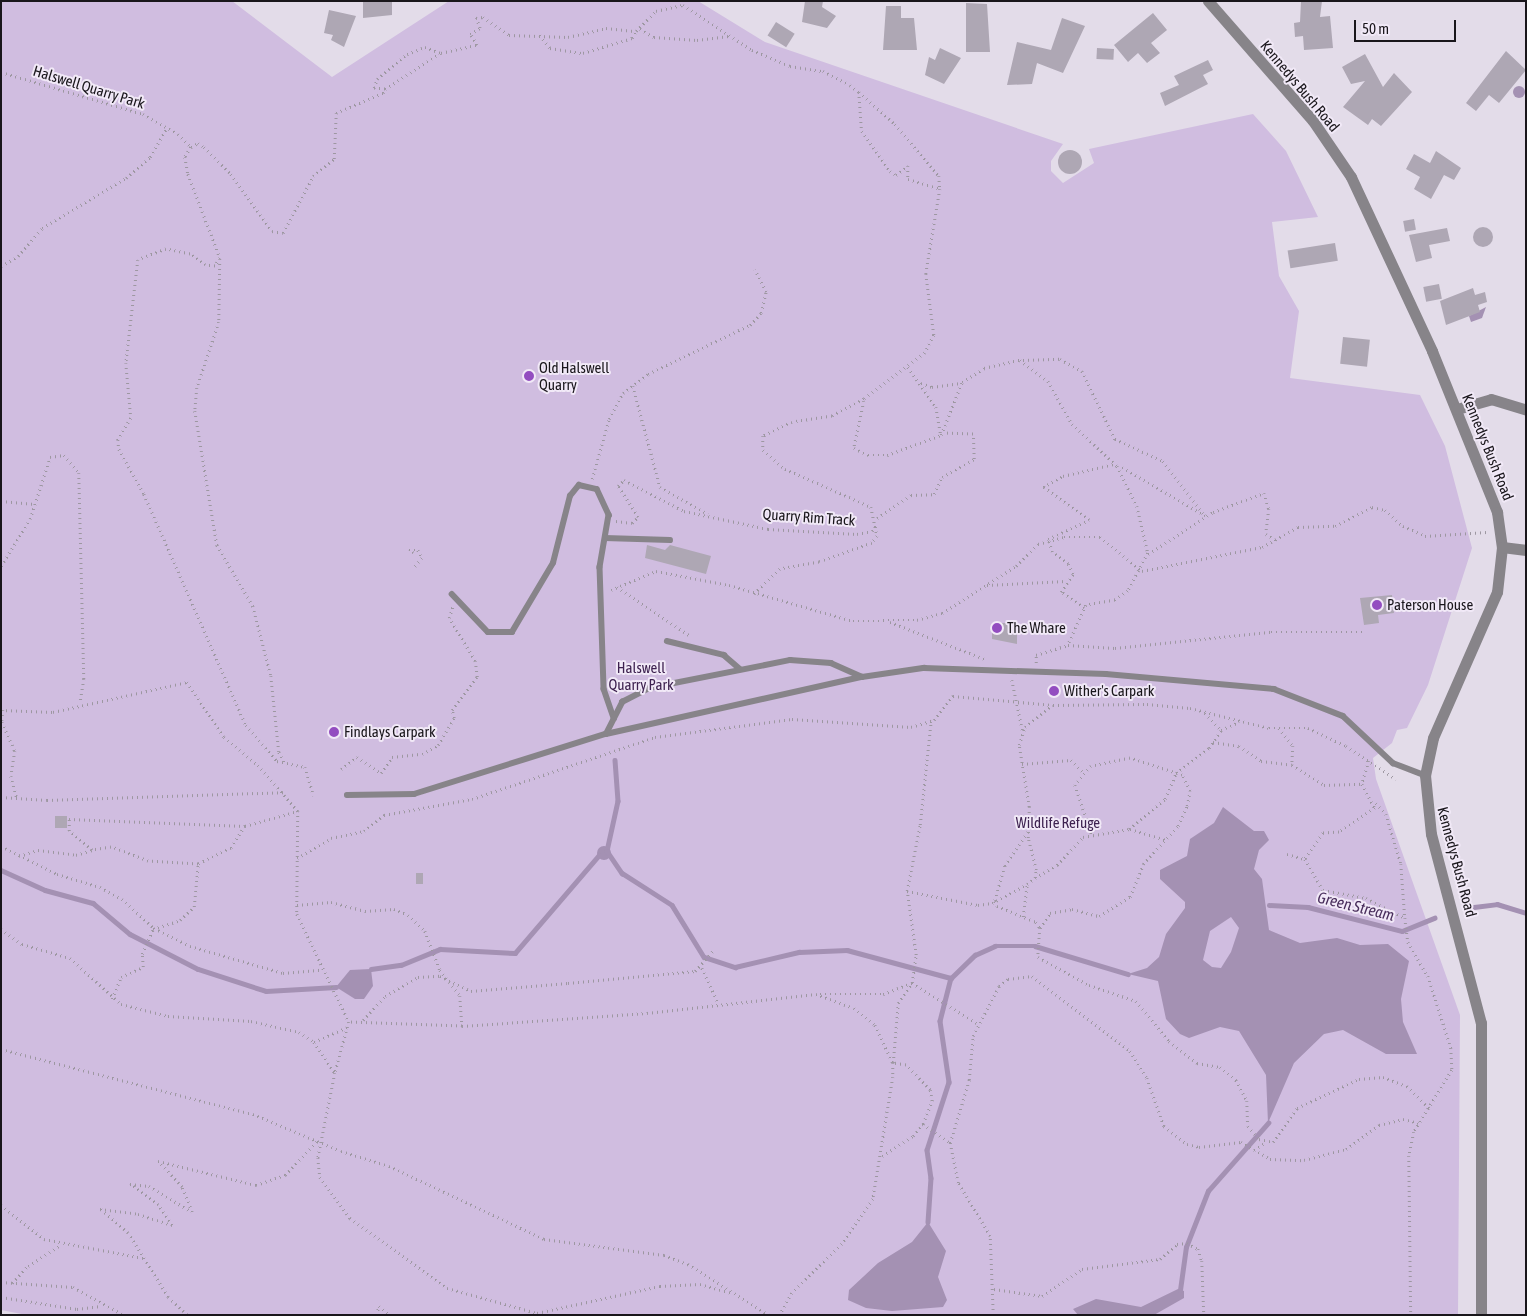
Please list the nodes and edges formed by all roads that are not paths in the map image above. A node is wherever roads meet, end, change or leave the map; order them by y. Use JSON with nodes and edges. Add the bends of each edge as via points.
{"nodes":[{"id":1,"x":1208,"y":1,"type":"edge"},
{"id":2,"x":1457,"y":409,"type":"junction"},
{"id":3,"x":1526,"y":410,"type":"edge"},
{"id":4,"x":605,"y":538,"type":"junction"},
{"id":5,"x":670,"y":540,"type":"dead end"},
{"id":6,"x":1502,"y":547,"type":"junction"},
{"id":7,"x":1526,"y":550,"type":"edge"},
{"id":8,"x":452,"y":594,"type":"dead end"},
{"id":9,"x":667,"y":641,"type":"dead end"},
{"id":10,"x":740,"y":669,"type":"junction"},
{"id":11,"x":862,"y":677,"type":"junction"},
{"id":12,"x":614,"y":718,"type":"junction"},
{"id":13,"x":606,"y":734,"type":"junction"},
{"id":14,"x":1425,"y":775,"type":"junction"},
{"id":15,"x":347,"y":795,"type":"dead end"},
{"id":16,"x":1481,"y":1315,"type":"edge"}],
"edges":[{"from":1,"to":2,"type":"street","name":"Kennedys Bush Road","via":[[1313,121],[1351,177]]},
{"from":2,"to":3,"type":"street","via":[[1491,399]]},
{"from":2,"to":6,"type":"street","name":"Kennedys Bush Road","via":[[1501,532]]},
{"from":4,"to":5,"type":"lane"},
{"from":4,"to":8,"type":"lane","via":[[608,521],[603,498],[591,486],[580,485],[570,496],[553,563],[517,628],[505,634],[488,632]]},
{"from":4,"to":12,"type":"lane","via":[[600,567],[604,689]]},
{"from":6,"to":7,"type":"street"},
{"from":6,"to":14,"type":"street","name":"Kennedys Bush Road","via":[[1493,606],[1442,715]]},
{"from":9,"to":10,"type":"lane","via":[[724,655]]},
{"from":10,"to":11,"type":"lane","via":[[806,660],[841,666]]},
{"from":10,"to":12,"type":"lane","via":[[635,692],[622,702]]},
{"from":11,"to":13,"type":"lane"},
{"from":11,"to":14,"type":"lane","via":[[913,668],[1003,668],[1236,684],[1291,694],[1342,716],[1393,763]]},
{"from":12,"to":13,"type":"lane"},
{"from":13,"to":15,"type":"lane","via":[[414,794]]},
{"from":14,"to":16,"type":"street","name":"Kennedys Bush Road","via":[[1431,834],[1481,1023]]}]}
